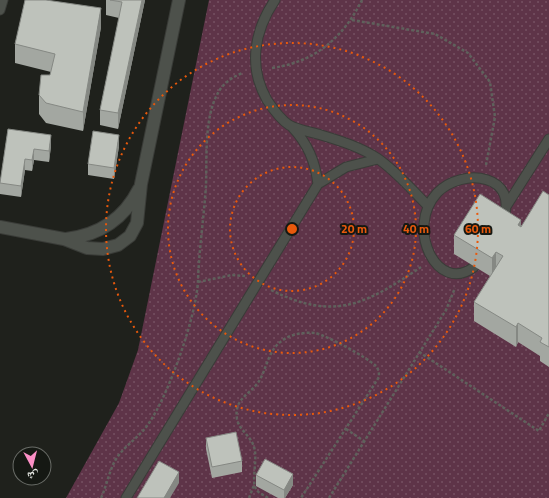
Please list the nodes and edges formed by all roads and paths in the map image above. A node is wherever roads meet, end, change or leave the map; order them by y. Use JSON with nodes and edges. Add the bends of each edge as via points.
{"nodes":[{"id":1,"x":3,"y":0,"type":"edge"},
{"id":2,"x":179,"y":0,"type":"edge"},
{"id":3,"x":275,"y":0,"type":"edge"},
{"id":4,"x":362,"y":0,"type":"edge"},
{"id":5,"x":0,"y":10,"type":"edge"},
{"id":6,"x":352,"y":20,"type":"junction"},
{"id":7,"x":256,"y":70,"type":"junction"},
{"id":8,"x":289,"y":125,"type":"junction"},
{"id":9,"x":549,"y":139,"type":"edge"},
{"id":10,"x":378,"y":159,"type":"junction"},
{"id":11,"x":481,"y":178,"type":"junction"},
{"id":12,"x":142,"y":184,"type":"junction"},
{"id":13,"x":318,"y":184,"type":"junction"},
{"id":14,"x":507,"y":205,"type":"junction"},
{"id":15,"x":428,"y":206,"type":"junction"},
{"id":16,"x":0,"y":227,"type":"edge"},
{"id":17,"x":500,"y":227,"type":"edge"},
{"id":18,"x":64,"y":239,"type":"junction"},
{"id":19,"x":433,"y":259,"type":"junction"},
{"id":20,"x":474,"y":267,"type":"dead end"},
{"id":21,"x":458,"y":274,"type":"junction"},
{"id":22,"x":198,"y":282,"type":"junction"},
{"id":23,"x":259,"y":284,"type":"junction"},
{"id":24,"x":419,"y":352,"type":"junction"},
{"id":25,"x":549,"y":413,"type":"edge"},
{"id":26,"x":346,"y":429,"type":"junction"},
{"id":27,"x":364,"y":441,"type":"junction"},
{"id":28,"x":254,"y":485,"type":"junction"},
{"id":29,"x":249,"y":497,"type":"edge"},
{"id":30,"x":101,"y":498,"type":"edge"},
{"id":31,"x":126,"y":498,"type":"edge"},
{"id":32,"x":268,"y":498,"type":"edge"},
{"id":33,"x":301,"y":498,"type":"edge"},
{"id":34,"x":329,"y":498,"type":"edge"}],
"edges":[{"from":1,"to":5,"type":"lane"},
{"from":2,"to":12,"type":"street"},
{"from":3,"to":7,"type":"lane","via":[[260,29],[255,49]]},
{"from":4,"to":6,"type":"path"},
{"from":6,"to":7,"type":"path","via":[[327,47],[290,65]]},
{"from":6,"to":11,"type":"path","via":[[435,34],[468,53],[490,82],[495,117],[488,160]]},
{"from":7,"to":8,"type":"lane","via":[[261,90],[273,109]]},
{"from":7,"to":22,"type":"path","via":[[236,75],[218,92],[211,115],[207,136],[206,185],[197,267]]},
{"from":8,"to":10,"type":"lane","via":[[357,147]]},
{"from":8,"to":13,"type":"lane","via":[[310,151],[316,167]]},
{"from":9,"to":14,"type":"lane"},
{"from":10,"to":13,"type":"lane","via":[[346,167]]},
{"from":10,"to":15,"type":"lane"},
{"from":11,"to":14,"type":"lane","via":[[491,180],[500,186],[506,194]]},
{"from":11,"to":15,"type":"lane","via":[[465,179],[450,184],[438,193]]},
{"from":12,"to":18,"type":"street","via":[[132,202],[114,222],[84,237]]},
{"from":12,"to":18,"type":"street","via":[[137,223],[130,236],[118,245],[103,250],[87,248]]},
{"from":13,"to":23,"type":"lane"},
{"from":14,"to":17,"type":"lane"},
{"from":15,"to":19,"type":"lane","via":[[424,216],[424,239]]},
{"from":16,"to":18,"type":"street"},
{"from":19,"to":21,"type":"lane","via":[[448,272]]},
{"from":19,"to":23,"type":"path","via":[[386,291],[352,305],[316,306],[281,295]]},
{"from":20,"to":21,"type":"lane","via":[[468,272]]},
{"from":21,"to":24,"type":"path","via":[[452,299]]},
{"from":22,"to":23,"type":"path","via":[[242,275]]},
{"from":22,"to":30,"type":"path","via":[[188,330],[160,404],[149,424],[117,458]]},
{"from":23,"to":31,"type":"lane"},
{"from":24,"to":25,"type":"path","via":[[538,431]]},
{"from":24,"to":27,"type":"path"},
{"from":26,"to":27,"type":"path"},
{"from":26,"to":28,"type":"path","via":[[377,382],[377,368],[324,336],[304,332],[281,341],[274,349],[257,383],[244,395],[236,411],[238,424],[254,446]]},
{"from":26,"to":33,"type":"path"},
{"from":27,"to":34,"type":"path"},
{"from":28,"to":29,"type":"path"},
{"from":28,"to":32,"type":"path"}]}
